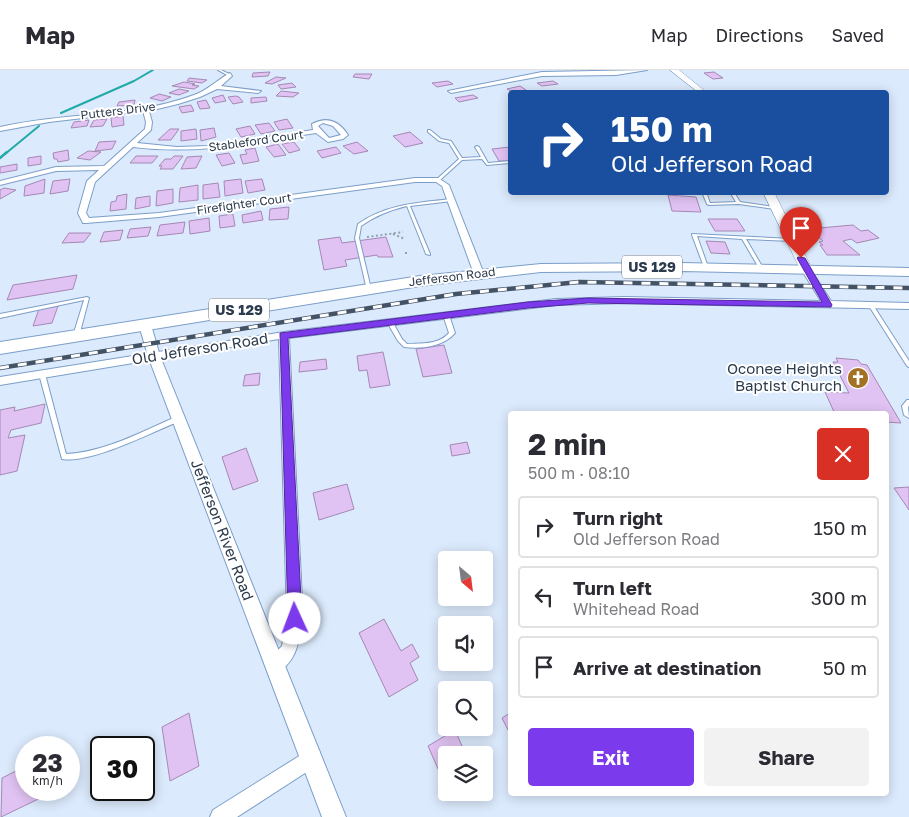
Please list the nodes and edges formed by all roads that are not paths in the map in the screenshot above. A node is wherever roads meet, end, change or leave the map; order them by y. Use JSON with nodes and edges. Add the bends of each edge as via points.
{"nodes":[{"id":1,"x":219,"y":70,"type":"edge"},
{"id":2,"x":644,"y":70,"type":"edge"},
{"id":3,"x":674,"y":70,"type":"edge"},
{"id":4,"x":230,"y":75,"type":"joint"},
{"id":5,"x":216,"y":87,"type":"junction"},
{"id":6,"x":699,"y":90,"type":"edge"},
{"id":7,"x":258,"y":91,"type":"dead end"},
{"id":8,"x":451,"y":91,"type":"dead end"},
{"id":9,"x":145,"y":109,"type":"junction"},
{"id":10,"x":0,"y":129,"type":"edge"},
{"id":11,"x":317,"y":131,"type":"dead end"},
{"id":12,"x":429,"y":131,"type":"dead end"},
{"id":13,"x":134,"y":145,"type":"junction"},
{"id":14,"x":477,"y":148,"type":"dead end"},
{"id":15,"x":483,"y":158,"type":"junction"},
{"id":16,"x":461,"y":159,"type":"junction"},
{"id":17,"x":508,"y":162,"type":"edge"},
{"id":18,"x":103,"y":168,"type":"junction"},
{"id":19,"x":438,"y":180,"type":"junction"},
{"id":20,"x":0,"y":182,"type":"edge"},
{"id":21,"x":705,"y":195,"type":"edge"},
{"id":22,"x":734,"y":195,"type":"edge"},
{"id":23,"x":769,"y":195,"type":"edge"},
{"id":24,"x":451,"y":200,"type":"junction"},
{"id":25,"x":739,"y":203,"type":"junction"},
{"id":26,"x":408,"y":205,"type":"junction"},
{"id":27,"x":775,"y":208,"type":"junction"},
{"id":28,"x":743,"y":237,"type":"junction"},
{"id":29,"x":792,"y":240,"type":"junction"},
{"id":30,"x":428,"y":254,"type":"dead end"},
{"id":31,"x":706,"y":267,"type":"junction"},
{"id":32,"x":761,"y":268,"type":"junction"},
{"id":33,"x":806,"y":269,"type":"junction"},
{"id":34,"x":909,"y":272,"type":"edge"},
{"id":35,"x":479,"y":274,"type":"junction"},
{"id":36,"x":369,"y":289,"type":"junction"},
{"id":37,"x":828,"y":305,"type":"junction"},
{"id":38,"x":871,"y":306,"type":"junction"},
{"id":39,"x":909,"y":306,"type":"edge"},
{"id":40,"x":446,"y":315,"type":"junction"},
{"id":41,"x":0,"y":316,"type":"edge"},
{"id":42,"x":390,"y":322,"type":"junction"},
{"id":43,"x":145,"y":325,"type":"junction"},
{"id":44,"x":284,"y":335,"type":"junction"},
{"id":45,"x":76,"y":336,"type":"junction"},
{"id":46,"x":0,"y":348,"type":"edge"},
{"id":47,"x":154,"y":356,"type":"junction"},
{"id":48,"x":909,"y":365,"type":"edge"},
{"id":49,"x":42,"y":374,"type":"junction"},
{"id":50,"x":0,"y":381,"type":"edge"},
{"id":51,"x":909,"y":402,"type":"edge"},
{"id":52,"x":909,"y":416,"type":"edge"},
{"id":53,"x":178,"y":419,"type":"junction"},
{"id":54,"x":275,"y":665,"type":"junction"},
{"id":55,"x":312,"y":757,"type":"junction"},
{"id":56,"x":220,"y":817,"type":"edge"},
{"id":57,"x":334,"y":817,"type":"edge"}],
"edges":[{"from":1,"to":4,"type":"lane"},
{"from":2,"to":8,"type":"street","via":[[542,74]]},
{"from":3,"to":6,"type":"main road"},
{"from":4,"to":5,"type":"street","name":"Putters Drive"},
{"from":5,"to":7,"type":"street"},
{"from":5,"to":9,"type":"street","name":"Putters Drive","via":[[189,99]]},
{"from":9,"to":10,"type":"street","name":"Putters Drive","via":[[51,119]]},
{"from":9,"to":13,"type":"street","name":"Firefighter Court","via":[[148,130]]},
{"from":11,"to":13,"type":"street","name":"Stableford Court","via":[[207,148]]},
{"from":12,"to":16,"type":"lane","via":[[440,140],[450,142]]},
{"from":13,"to":18,"type":"street","name":"Firefighter Court"},
{"from":14,"to":15,"type":"lane"},
{"from":15,"to":16,"type":"lane"},
{"from":15,"to":17,"type":"lane","via":[[487,164]]},
{"from":16,"to":19,"type":"lane"},
{"from":18,"to":19,"type":"street","name":"Firefighter Court","via":[[88,188],[82,213],[86,221],[143,217],[415,180]]},
{"from":18,"to":20,"type":"street","via":[[56,170]]},
{"from":19,"to":24,"type":"street","via":[[445,185]]},
{"from":21,"to":25,"type":"lane","via":[[709,204]]},
{"from":22,"to":25,"type":"lane"},
{"from":23,"to":27,"type":"main road"},
{"from":24,"to":26,"type":"lane"},
{"from":24,"to":35,"type":"street"},
{"from":25,"to":27,"type":"lane"},
{"from":26,"to":30,"type":"lane"},
{"from":26,"to":36,"type":"lane","via":[[391,208],[359,225],[357,238]]},
{"from":27,"to":29,"type":"main road"},
{"from":28,"to":29,"type":"lane"},
{"from":28,"to":31,"type":"lane","via":[[694,235]]},
{"from":28,"to":32,"type":"lane"},
{"from":29,"to":33,"type":"main road"},
{"from":31,"to":32,"type":"highway","name":"Jefferson Road","number":"US 129"},
{"from":31,"to":35,"type":"highway","name":"Jefferson Road","number":"US 129","via":[[541,268]]},
{"from":32,"to":33,"type":"highway","name":"Jefferson Road","number":"US 129"},
{"from":33,"to":34,"type":"highway","name":"Jefferson Road","number":"US 129"},
{"from":33,"to":37,"type":"street"},
{"from":35,"to":36,"type":"highway","name":"Jefferson Road","number":"US 129"},
{"from":36,"to":43,"type":"highway","name":"Jefferson Road","number":"US 129"},
{"from":37,"to":38,"type":"street","name":"Old Jefferson Road"},
{"from":37,"to":40,"type":"street","name":"Old Jefferson Road","via":[[588,300]]},
{"from":38,"to":39,"type":"street","name":"Old Jefferson Road"},
{"from":38,"to":48,"type":"lane"},
{"from":40,"to":42,"type":"street","name":"Old Jefferson Road"},
{"from":40,"to":42,"type":"lane","via":[[452,333],[446,341],[438,343],[406,346]]},
{"from":41,"to":45,"type":"lane","via":[[86,298]]},
{"from":42,"to":44,"type":"street","name":"Old Jefferson Road"},
{"from":43,"to":45,"type":"highway","name":"Jefferson Road","number":"US 129"},
{"from":43,"to":47,"type":"street","name":"Jefferson River Road"},
{"from":44,"to":47,"type":"street","name":"Old Jefferson Road"},
{"from":44,"to":54,"type":"street","via":[[295,619],[289,650]]},
{"from":45,"to":46,"type":"highway","name":"Jefferson Road","number":"US 129"},
{"from":47,"to":49,"type":"street","name":"Old Jefferson Road"},
{"from":47,"to":53,"type":"street","name":"Jefferson River Road"},
{"from":49,"to":50,"type":"street","name":"Old Jefferson Road"},
{"from":49,"to":53,"type":"lane","via":[[64,457],[75,458],[100,450]]},
{"from":51,"to":52,"type":"lane","via":[[905,406]]},
{"from":53,"to":54,"type":"street","name":"Jefferson River Road"},
{"from":54,"to":55,"type":"street","name":"Jefferson River Road"},
{"from":55,"to":56,"type":"street"},
{"from":55,"to":57,"type":"street","name":"Jefferson River Road"}]}
